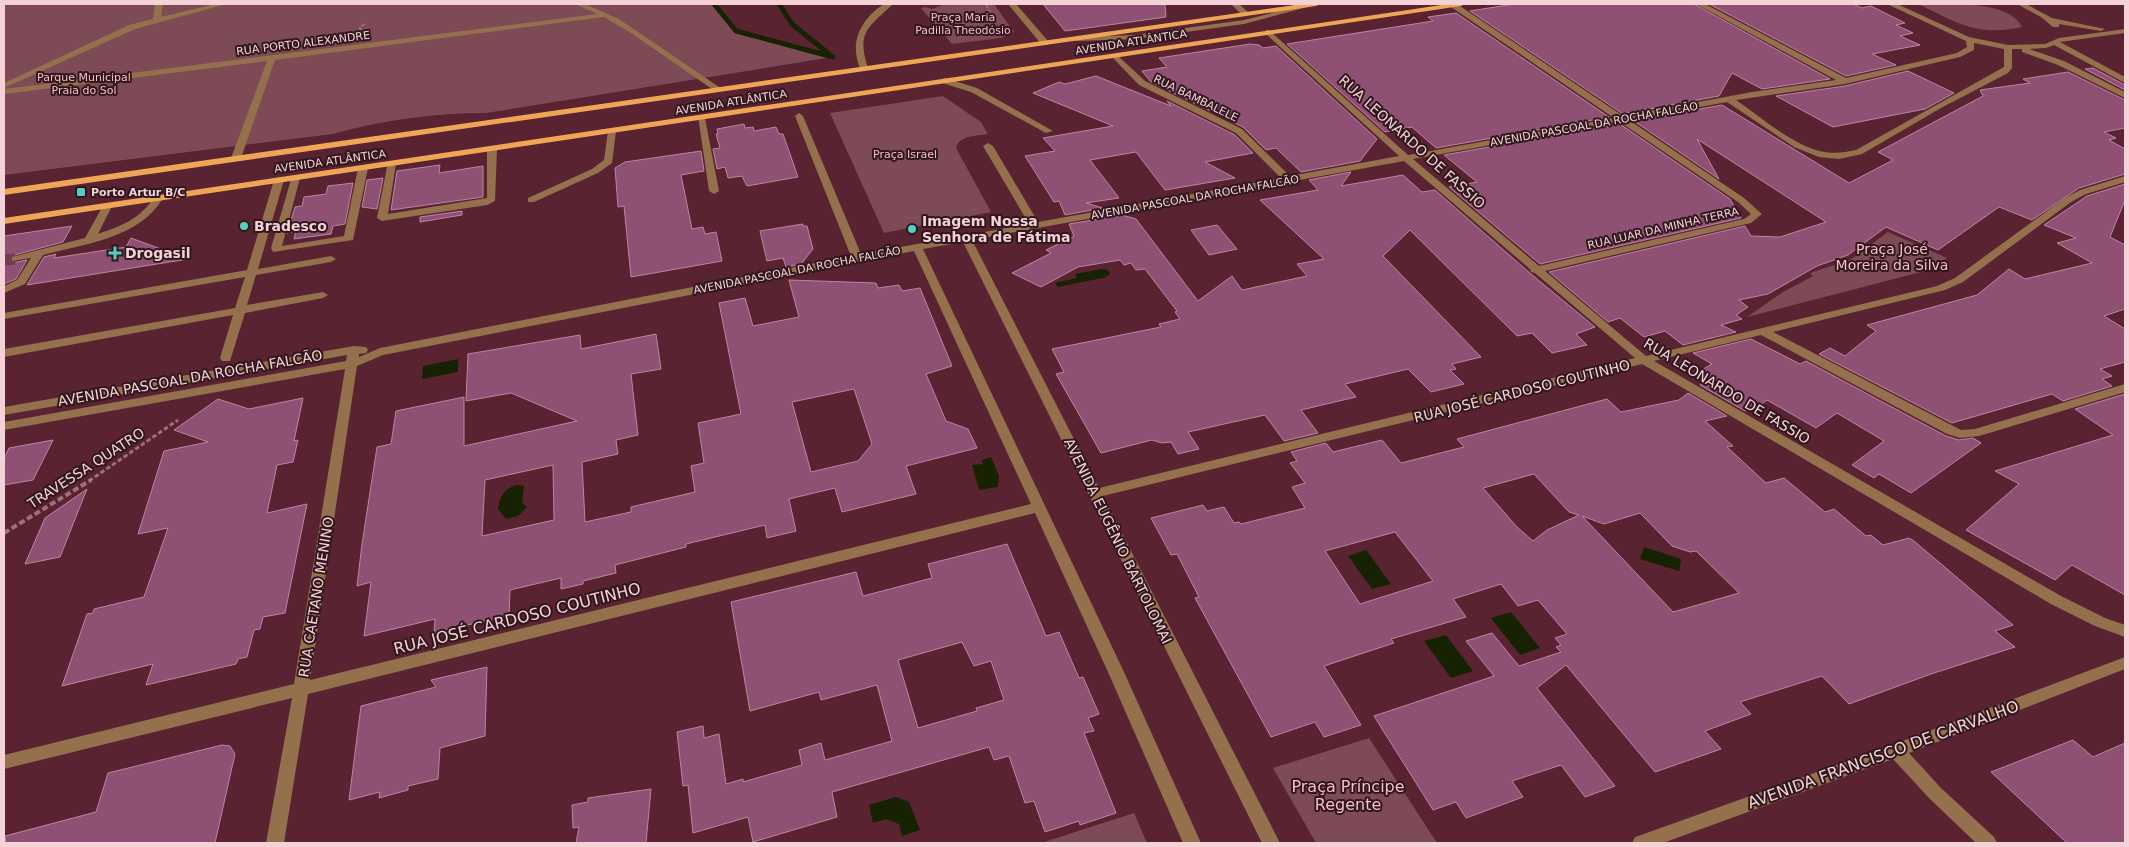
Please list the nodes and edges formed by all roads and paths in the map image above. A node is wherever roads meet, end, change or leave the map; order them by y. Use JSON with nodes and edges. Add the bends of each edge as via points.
{"nodes":[{"id":1,"x":159,"y":4,"type":"edge"},
{"id":2,"x":223,"y":4,"type":"edge"},
{"id":3,"x":579,"y":4,"type":"edge"},
{"id":4,"x":889,"y":4,"type":"edge"},
{"id":5,"x":1012,"y":4,"type":"edge"},
{"id":6,"x":1235,"y":4,"type":"edge"},
{"id":7,"x":1315,"y":4,"type":"edge"},
{"id":8,"x":1458,"y":4,"type":"edge"},
{"id":9,"x":1700,"y":4,"type":"edge"},
{"id":10,"x":1891,"y":4,"type":"edge"},
{"id":11,"x":2021,"y":4,"type":"edge"},
{"id":12,"x":1246,"y":14,"type":"junction"},
{"id":13,"x":605,"y":15,"type":"junction"},
{"id":14,"x":157,"y":20,"type":"junction"},
{"id":15,"x":2052,"y":20,"type":"junction"},
{"id":16,"x":2125,"y":31,"type":"edge"},
{"id":17,"x":1269,"y":32,"type":"junction"},
{"id":18,"x":1074,"y":39,"type":"junction"},
{"id":19,"x":1970,"y":40,"type":"junction"},
{"id":20,"x":2057,"y":41,"type":"junction"},
{"id":21,"x":1045,"y":43,"type":"junction"},
{"id":22,"x":2013,"y":48,"type":"junction"},
{"id":23,"x":1116,"y":56,"type":"junction"},
{"id":24,"x":272,"y":58,"type":"junction"},
{"id":25,"x":2084,"y":60,"type":"junction"},
{"id":26,"x":2060,"y":63,"type":"junction"},
{"id":27,"x":864,"y":68,"type":"junction"},
{"id":28,"x":2125,"y":80,"type":"edge"},
{"id":29,"x":945,"y":81,"type":"junction"},
{"id":30,"x":1845,"y":81,"type":"junction"},
{"id":31,"x":4,"y":86,"type":"edge"},
{"id":32,"x":718,"y":89,"type":"junction"},
{"id":33,"x":4,"y":92,"type":"edge"},
{"id":34,"x":2125,"y":95,"type":"edge"},
{"id":35,"x":1730,"y":100,"type":"junction"},
{"id":36,"x":799,"y":116,"type":"dead end"},
{"id":37,"x":701,"y":118,"type":"junction"},
{"id":38,"x":1623,"y":120,"type":"junction"},
{"id":39,"x":612,"y":131,"type":"junction"},
{"id":40,"x":1049,"y":131,"type":"dead end"},
{"id":41,"x":988,"y":146,"type":"dead end"},
{"id":42,"x":492,"y":149,"type":"junction"},
{"id":43,"x":236,"y":158,"type":"junction"},
{"id":44,"x":1406,"y":158,"type":"junction"},
{"id":45,"x":391,"y":164,"type":"junction"},
{"id":46,"x":363,"y":168,"type":"junction"},
{"id":47,"x":295,"y":178,"type":"junction"},
{"id":48,"x":2125,"y":179,"type":"edge"},
{"id":49,"x":279,"y":180,"type":"junction"},
{"id":50,"x":1289,"y":181,"type":"junction"},
{"id":51,"x":714,"y":191,"type":"dead end"},
{"id":52,"x":4,"y":192,"type":"edge"},
{"id":53,"x":158,"y":198,"type":"junction"},
{"id":54,"x":531,"y":200,"type":"dead end"},
{"id":55,"x":106,"y":206,"type":"junction"},
{"id":56,"x":4,"y":221,"type":"edge"},
{"id":57,"x":1035,"y":226,"type":"junction"},
{"id":58,"x":966,"y":238,"type":"junction"},
{"id":59,"x":89,"y":240,"type":"junction"},
{"id":60,"x":917,"y":247,"type":"junction"},
{"id":61,"x":38,"y":255,"type":"junction"},
{"id":62,"x":857,"y":258,"type":"junction"},
{"id":63,"x":16,"y":259,"type":"tunnel mouth"},
{"id":64,"x":332,"y":259,"type":"dead end"},
{"id":65,"x":1535,"y":270,"type":"junction"},
{"id":66,"x":251,"y":273,"type":"junction"},
{"id":67,"x":4,"y":290,"type":"edge"},
{"id":68,"x":323,"y":294,"type":"dead end"},
{"id":69,"x":240,"y":310,"type":"junction"},
{"id":70,"x":4,"y":316,"type":"edge"},
{"id":71,"x":1762,"y":331,"type":"junction"},
{"id":72,"x":4,"y":353,"type":"edge"},
{"id":73,"x":353,"y":357,"type":"junction"},
{"id":74,"x":226,"y":358,"type":"dead end"},
{"id":75,"x":1645,"y":361,"type":"junction"},
{"id":76,"x":2125,"y":388,"type":"edge"},
{"id":77,"x":4,"y":411,"type":"edge"},
{"id":78,"x":178,"y":420,"type":"dead end"},
{"id":79,"x":4,"y":426,"type":"edge"},
{"id":80,"x":1096,"y":493,"type":"junction"},
{"id":81,"x":1038,"y":507,"type":"junction"},
{"id":82,"x":4,"y":533,"type":"edge"},
{"id":83,"x":2125,"y":630,"type":"edge"},
{"id":84,"x":2125,"y":664,"type":"edge"},
{"id":85,"x":301,"y":690,"type":"junction"},
{"id":86,"x":1896,"y":751,"type":"junction"},
{"id":87,"x":4,"y":762,"type":"edge"},
{"id":88,"x":275,"y":843,"type":"edge"},
{"id":89,"x":1192,"y":843,"type":"edge"},
{"id":90,"x":1271,"y":843,"type":"edge"},
{"id":91,"x":1641,"y":843,"type":"edge"},
{"id":92,"x":1988,"y":843,"type":"edge"}],
"edges":[{"from":1,"to":14,"type":"street"},
{"from":2,"to":14,"type":"street"},
{"from":3,"to":13,"type":"street"},
{"from":4,"to":27,"type":"street","via":[[869,20],[860,33]]},
{"from":5,"to":21,"type":"street"},
{"from":6,"to":12,"type":"street"},
{"from":7,"to":12,"type":"main road","name":"AVENIDA ATLÂNTICA"},
{"from":7,"to":17,"type":"main road","via":[[1264,19]]},
{"from":7,"to":18,"type":"street","via":[[1244,22],[1135,37]]},
{"from":8,"to":17,"type":"main road","name":"AVENIDA ATLÂNTICA"},
{"from":8,"to":38,"type":"street","name":"RUA LUAR DA MINHA TERRA"},
{"from":9,"to":30,"type":"street"},
{"from":10,"to":19,"type":"street"},
{"from":11,"to":15,"type":"street"},
{"from":12,"to":18,"type":"main road","name":"AVENIDA ATLÂNTICA"},
{"from":13,"to":24,"type":"street","name":"RUA PORTO ALEXANDRE"},
{"from":13,"to":32,"type":"street"},
{"from":14,"to":31,"type":"street","via":[[107,38]]},
{"from":15,"to":16,"type":"street","via":[[2088,28]]},
{"from":15,"to":20,"type":"street","via":[[2061,33]]},
{"from":16,"to":20,"type":"street"},
{"from":17,"to":23,"type":"main road","name":"AVENIDA ATLÂNTICA"},
{"from":17,"to":44,"type":"street","name":"RUA LEONARDO DE FASSIO"},
{"from":18,"to":21,"type":"main road","name":"AVENIDA ATLÂNTICA"},
{"from":19,"to":22,"type":"street"},
{"from":19,"to":30,"type":"street","name":"AVENIDA PASCOAL DA ROCHA FALCÃO","via":[[1971,48],[1960,55]]},
{"from":20,"to":22,"type":"street","via":[[2046,46]]},
{"from":20,"to":25,"type":"street"},
{"from":21,"to":27,"type":"main road","name":"AVENIDA ATLÂNTICA"},
{"from":22,"to":26,"type":"street"},
{"from":22,"to":35,"type":"street","via":[[2005,71],[1859,152],[1839,156],[1822,155],[1797,145]]},
{"from":23,"to":29,"type":"main road","name":"AVENIDA ATLÂNTICA"},
{"from":23,"to":50,"type":"street","name":"RUA BAMBALELE","via":[[1142,83],[1238,131]]},
{"from":24,"to":33,"type":"street","name":"RUA PORTO ALEXANDRE"},
{"from":24,"to":43,"type":"street"},
{"from":25,"to":26,"type":"street"},
{"from":25,"to":28,"type":"street"},
{"from":26,"to":34,"type":"street"},
{"from":27,"to":32,"type":"main road","name":"AVENIDA ATLÂNTICA"},
{"from":29,"to":37,"type":"main road","name":"AVENIDA ATLÂNTICA"},
{"from":29,"to":40,"type":"street","via":[[974,90]]},
{"from":30,"to":35,"type":"street","name":"AVENIDA PASCOAL DA ROCHA FALCÃO"},
{"from":32,"to":43,"type":"main road","name":"AVENIDA ATLÂNTICA"},
{"from":35,"to":38,"type":"street","name":"AVENIDA PASCOAL DA ROCHA FALCÃO"},
{"from":36,"to":62,"type":"street"},
{"from":37,"to":39,"type":"main road","name":"AVENIDA ATLÂNTICA"},
{"from":37,"to":51,"type":"street"},
{"from":38,"to":44,"type":"street","name":"AVENIDA PASCOAL DA ROCHA FALCÃO"},
{"from":38,"to":65,"type":"street","name":"RUA LUAR DA MINHA TERRA","via":[[1757,214],[1747,221]]},
{"from":39,"to":42,"type":"main road","name":"AVENIDA ATLÂNTICA"},
{"from":39,"to":54,"type":"street","via":[[608,161],[595,171]]},
{"from":41,"to":57,"type":"street"},
{"from":42,"to":45,"type":"main road","name":"AVENIDA ATLÂNTICA"},
{"from":42,"to":45,"type":"street","via":[[492,199],[382,218]]},
{"from":43,"to":52,"type":"main road","name":"AVENIDA ATLÂNTICA"},
{"from":44,"to":50,"type":"street","name":"AVENIDA PASCOAL DA ROCHA FALCÃO"},
{"from":44,"to":65,"type":"street","name":"RUA LEONARDO DE FASSIO"},
{"from":45,"to":46,"type":"main road","name":"AVENIDA ATLÂNTICA"},
{"from":46,"to":47,"type":"main road","name":"AVENIDA ATLÂNTICA"},
{"from":46,"to":47,"type":"street","via":[[348,238],[278,250]]},
{"from":47,"to":49,"type":"main road","name":"AVENIDA ATLÂNTICA"},
{"from":48,"to":71,"type":"street","name":"RUA JOSÉ CARDOSO COUTINHO","via":[[2068,200],[1952,284]]},
{"from":49,"to":53,"type":"main road","name":"AVENIDA ATLÂNTICA"},
{"from":49,"to":66,"type":"street"},
{"from":50,"to":57,"type":"street","name":"AVENIDA PASCOAL DA ROCHA FALCÃO"},
{"from":53,"to":55,"type":"main road","name":"AVENIDA ATLÂNTICA"},
{"from":53,"to":59,"type":"street","via":[[153,210],[143,220]]},
{"from":55,"to":56,"type":"main road","name":"AVENIDA ATLÂNTICA"},
{"from":55,"to":59,"type":"street"},
{"from":57,"to":58,"type":"street","name":"AVENIDA PASCOAL DA ROCHA FALCÃO"},
{"from":58,"to":60,"type":"street","name":"AVENIDA PASCOAL DA ROCHA FALCÃO"},
{"from":58,"to":80,"type":"street","name":"AVENIDA EUGÊNIO BARTOLOMAI"},
{"from":59,"to":61,"type":"street"},
{"from":60,"to":62,"type":"street","name":"AVENIDA PASCOAL DA ROCHA FALCÃO"},
{"from":60,"to":81,"type":"street"},
{"from":61,"to":63,"type":"street"},
{"from":61,"to":67,"type":"street","via":[[21,282]]},
{"from":62,"to":73,"type":"street","name":"AVENIDA PASCOAL DA ROCHA FALCÃO"},
{"from":64,"to":66,"type":"street"},
{"from":65,"to":75,"type":"street","name":"RUA LEONARDO DE FASSIO"},
{"from":66,"to":69,"type":"street"},
{"from":66,"to":70,"type":"street"},
{"from":68,"to":69,"type":"street"},
{"from":69,"to":72,"type":"street"},
{"from":69,"to":74,"type":"street"},
{"from":71,"to":75,"type":"street","name":"RUA JOSÉ CARDOSO COUTINHO"},
{"from":71,"to":76,"type":"street","via":[[1960,434],[1975,433]]},
{"from":73,"to":77,"type":"street","name":"AVENIDA PASCOAL DA ROCHA FALCÃO"},
{"from":73,"to":79,"type":"street","name":"AVENIDA PASCOAL DA ROCHA FALCÃO","via":[[216,390]]},
{"from":73,"to":85,"type":"street","name":"RUA CAETANO MENINO"},
{"from":75,"to":80,"type":"street","name":"RUA JOSÉ CARDOSO COUTINHO"},
{"from":75,"to":83,"type":"street","name":"RUA LEONARDO DE FASSIO","via":[[2056,600],[2100,622]]},
{"from":78,"to":82,"type":"path","name":"TRAVESSA QUATRO","via":[[96,477]]},
{"from":80,"to":90,"type":"street","name":"AVENIDA EUGÊNIO BARTOLOMAI"},
{"from":81,"to":85,"type":"street","name":"RUA JOSÉ CARDOSO COUTINHO"},
{"from":81,"to":89,"type":"street"},
{"from":84,"to":86,"type":"street","name":"AVENIDA FRANCISCO DE CARVALHO"},
{"from":85,"to":87,"type":"street","name":"RUA JOSÉ CARDOSO COUTINHO"},
{"from":85,"to":88,"type":"street","name":"RUA CAETANO MENINO"},
{"from":86,"to":91,"type":"street","name":"AVENIDA FRANCISCO DE CARVALHO"},
{"from":86,"to":92,"type":"street"}]}
